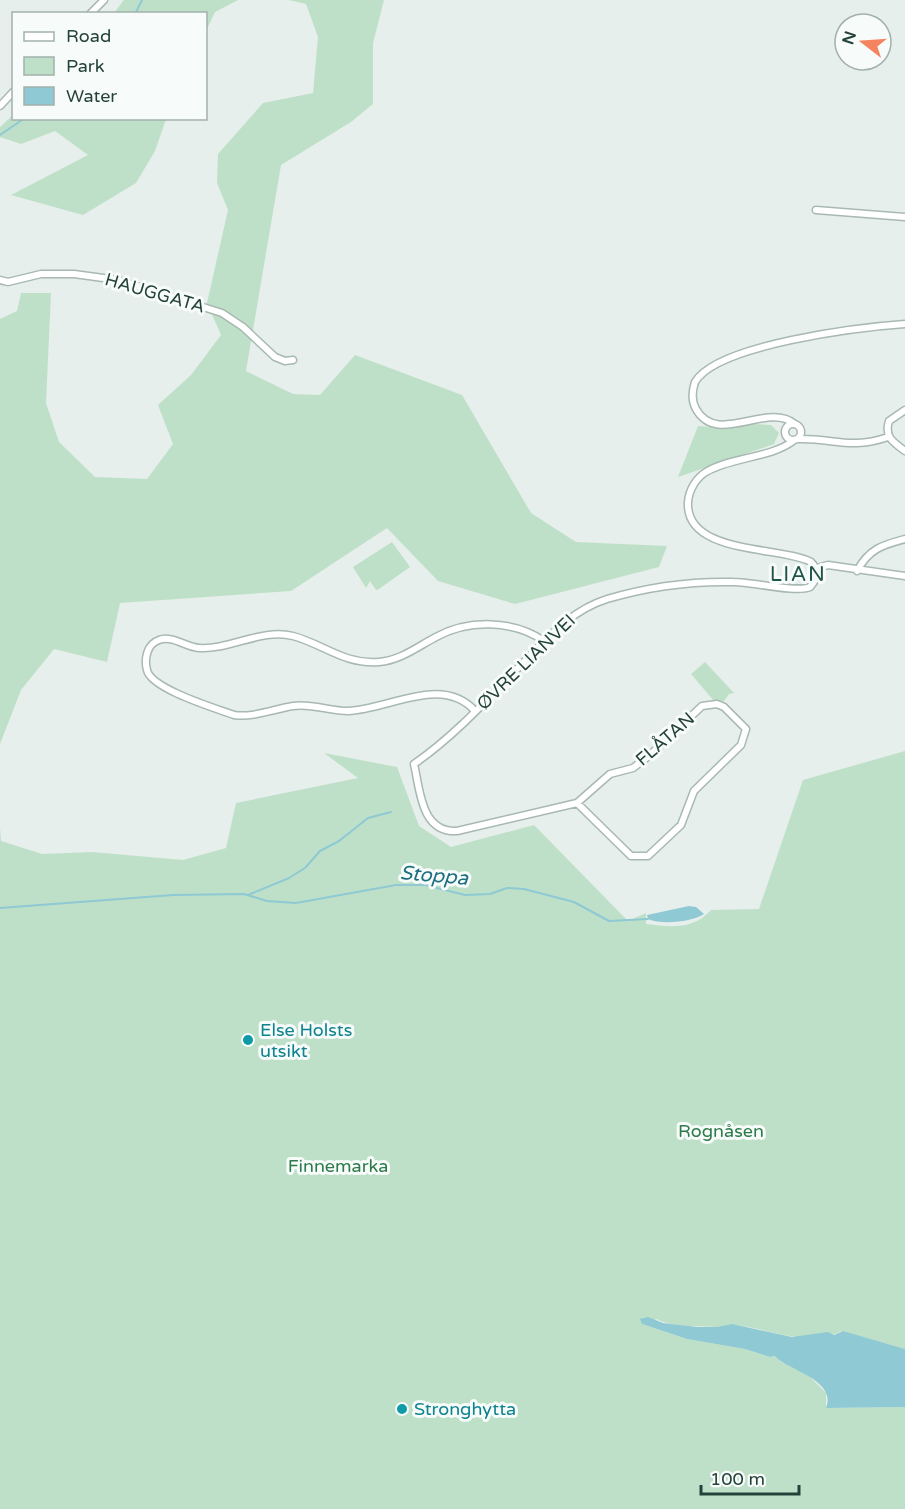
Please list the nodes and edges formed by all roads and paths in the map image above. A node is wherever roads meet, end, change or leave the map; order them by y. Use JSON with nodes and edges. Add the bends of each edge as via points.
{"nodes":[{"id":1,"x":104,"y":0,"type":"edge"},
{"id":2,"x":92,"y":12,"type":"edge"},
{"id":3,"x":12,"y":93,"type":"edge"},
{"id":4,"x":0,"y":106,"type":"edge"},
{"id":5,"x":816,"y":210,"type":"dead end"},
{"id":6,"x":905,"y":217,"type":"edge"},
{"id":7,"x":0,"y":280,"type":"edge"},
{"id":8,"x":905,"y":324,"type":"edge"},
{"id":9,"x":293,"y":360,"type":"dead end"},
{"id":10,"x":905,"y":410,"type":"edge"},
{"id":11,"x":774,"y":417,"type":"junction"},
{"id":12,"x":795,"y":424,"type":"junction"},
{"id":13,"x":801,"y":429,"type":"junction"},
{"id":14,"x":785,"y":431,"type":"junction"},
{"id":15,"x":888,"y":437,"type":"junction"},
{"id":16,"x":810,"y":438,"type":"junction"},
{"id":17,"x":796,"y":440,"type":"junction"},
{"id":18,"x":772,"y":449,"type":"junction"},
{"id":19,"x":905,"y":450,"type":"edge"},
{"id":20,"x":905,"y":540,"type":"edge"},
{"id":21,"x":817,"y":568,"type":"junction"},
{"id":22,"x":857,"y":571,"type":"junction"},
{"id":23,"x":905,"y":576,"type":"edge"},
{"id":24,"x":544,"y":641,"type":"junction"},
{"id":25,"x":475,"y":711,"type":"junction"},
{"id":26,"x":414,"y":764,"type":"joint"},
{"id":27,"x":576,"y":803,"type":"junction"}],
"edges":[{"from":1,"to":2,"type":"street"},
{"from":3,"to":4,"type":"street"},
{"from":5,"to":6,"type":"street"},
{"from":7,"to":9,"type":"street","name":"HAUGGATA","via":[[8,282],[40,274],[118,280],[222,314],[243,327],[274,357],[285,362]]},
{"from":8,"to":11,"type":"street","via":[[833,331],[774,345],[711,368],[695,382],[694,404],[700,415],[711,422],[729,424]]},
{"from":10,"to":15,"type":"street","via":[[889,421]]},
{"from":11,"to":12,"type":"street"},
{"from":11,"to":14,"type":"street"},
{"from":12,"to":13,"type":"street"},
{"from":12,"to":14,"type":"street"},
{"from":13,"to":16,"type":"street"},
{"from":13,"to":17,"type":"street"},
{"from":14,"to":17,"type":"street"},
{"from":14,"to":18,"type":"street"},
{"from":15,"to":16,"type":"street","via":[[854,445]]},
{"from":15,"to":19,"type":"street"},
{"from":16,"to":17,"type":"street"},
{"from":17,"to":18,"type":"street"},
{"from":18,"to":21,"type":"street","via":[[715,467],[701,476],[689,494],[689,515],[700,530],[716,539],[807,560]]},
{"from":20,"to":22,"type":"street","via":[[872,550]]},
{"from":21,"to":22,"type":"street","via":[[828,565]]},
{"from":21,"to":24,"type":"street","name":"ØVRE LIANVEI","via":[[815,581],[805,590],[730,582],[686,584],[614,597],[579,611]]},
{"from":22,"to":23,"type":"street"},
{"from":24,"to":25,"type":"street","name":"ØVRE LIANVEI"},
{"from":24,"to":25,"type":"street","via":[[489,623],[443,633],[404,655],[382,662],[350,660],[282,634],[199,648],[165,638],[154,642],[147,653],[147,670],[155,683],[238,716],[294,705],[347,711],[439,694],[458,699]]},
{"from":25,"to":26,"type":"street","name":"ØVRE LIANVEI","via":[[439,747]]},
{"from":26,"to":27,"type":"street","name":"FLÅTAN","via":[[424,810],[433,824],[443,830],[457,831]]},
{"from":27,"to":27,"type":"street","name":"FLÅTAN","via":[[631,856],[648,856],[681,825],[694,791],[741,745],[746,729],[724,707],[702,706],[650,755],[633,768],[609,774]]}]}
